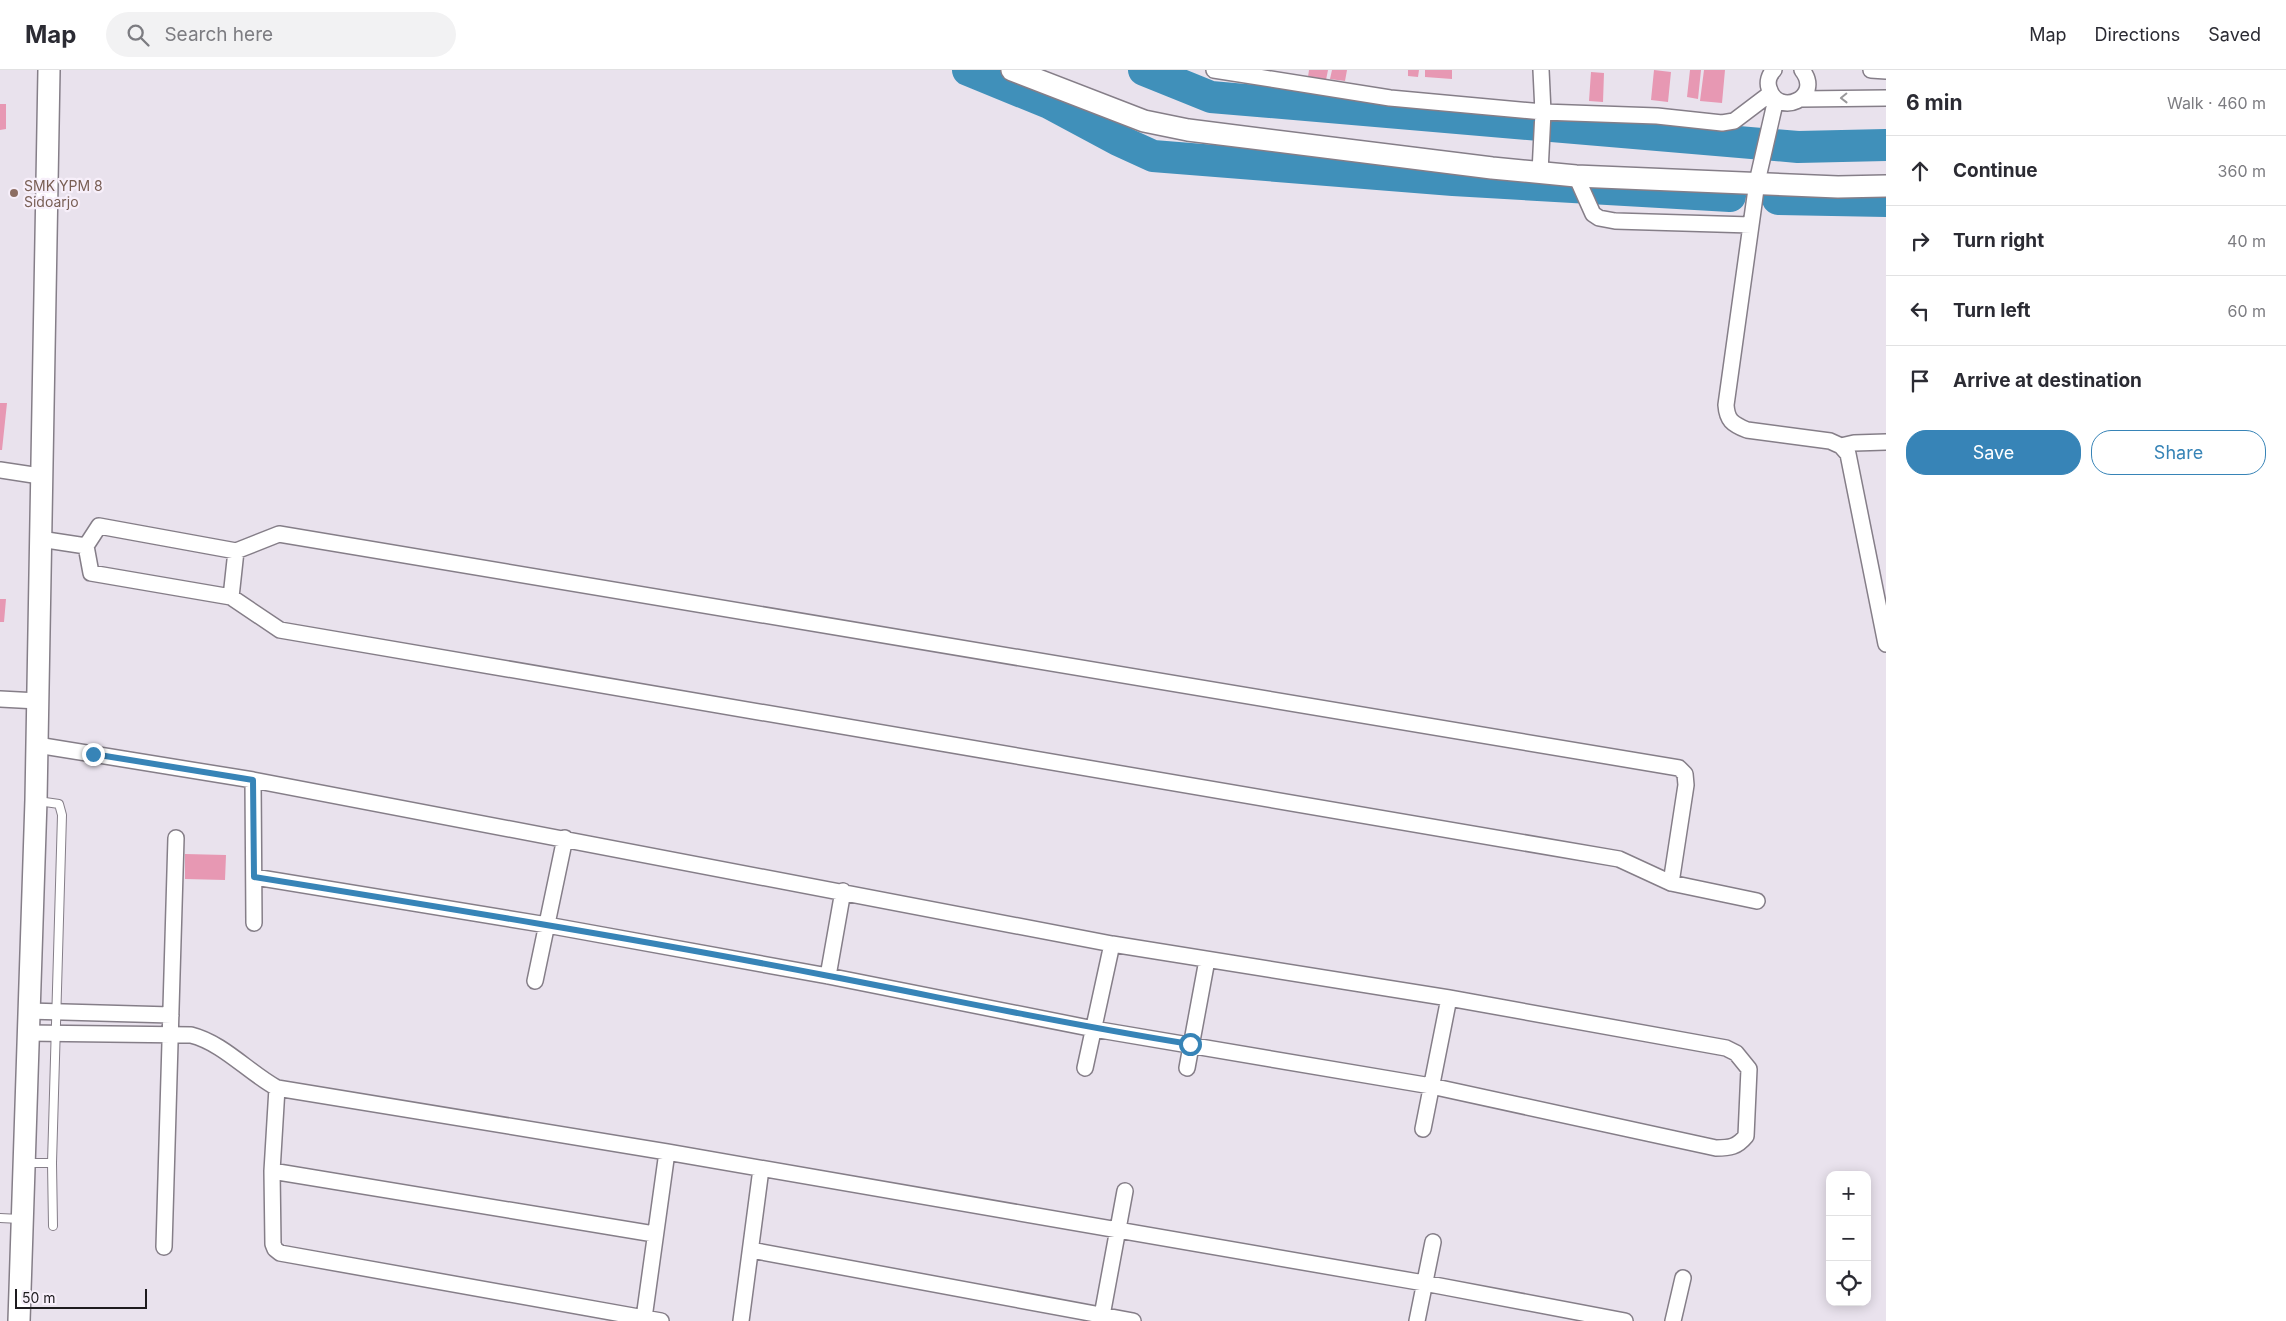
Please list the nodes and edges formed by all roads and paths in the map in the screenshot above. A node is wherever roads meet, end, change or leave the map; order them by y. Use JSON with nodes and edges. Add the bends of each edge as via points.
{"nodes":[{"id":1,"x":49,"y":70,"type":"edge"},
{"id":2,"x":1012,"y":70,"type":"edge"},
{"id":3,"x":1214,"y":70,"type":"edge"},
{"id":4,"x":1541,"y":70,"type":"edge"},
{"id":5,"x":1774,"y":70,"type":"edge"},
{"id":6,"x":1802,"y":70,"type":"edge"},
{"id":7,"x":1870,"y":70,"type":"edge"},
{"id":8,"x":1886,"y":71,"type":"edge"},
{"id":9,"x":1774,"y":96,"type":"junction"},
{"id":10,"x":1886,"y":98,"type":"edge"},
{"id":11,"x":1801,"y":99,"type":"junction"},
{"id":12,"x":1542,"y":117,"type":"junction"},
{"id":13,"x":1541,"y":163,"type":"junction"},
{"id":14,"x":1758,"y":174,"type":"junction"},
{"id":15,"x":1579,"y":184,"type":"junction"},
{"id":16,"x":1886,"y":186,"type":"edge"},
{"id":17,"x":1751,"y":225,"type":"junction"},
{"id":18,"x":1886,"y":442,"type":"edge"},
{"id":19,"x":1841,"y":446,"type":"junction"},
{"id":20,"x":0,"y":470,"type":"edge"},
{"id":21,"x":40,"y":476,"type":"junction"},
{"id":22,"x":40,"y":539,"type":"junction"},
{"id":23,"x":86,"y":546,"type":"junction"},
{"id":24,"x":236,"y":551,"type":"junction"},
{"id":25,"x":231,"y":597,"type":"junction"},
{"id":26,"x":1886,"y":644,"type":"edge"},
{"id":27,"x":0,"y":699,"type":"edge"},
{"id":28,"x":38,"y":701,"type":"junction"},
{"id":29,"x":37,"y":745,"type":"junction"},
{"id":30,"x":253,"y":780,"type":"junction"},
{"id":31,"x":36,"y":800,"type":"junction"},
{"id":32,"x":176,"y":838,"type":"dead end"},
{"id":33,"x":565,"y":838,"type":"junction"},
{"id":34,"x":254,"y":877,"type":"junction"},
{"id":35,"x":1671,"y":883,"type":"junction"},
{"id":36,"x":843,"y":891,"type":"junction"},
{"id":37,"x":1757,"y":901,"type":"dead end"},
{"id":38,"x":254,"y":923,"type":"dead end"},
{"id":39,"x":548,"y":925,"type":"junction"},
{"id":40,"x":1112,"y":944,"type":"junction"},
{"id":41,"x":1207,"y":960,"type":"junction"},
{"id":42,"x":828,"y":976,"type":"junction"},
{"id":43,"x":535,"y":981,"type":"dead end"},
{"id":44,"x":1449,"y":998,"type":"junction"},
{"id":45,"x":28,"y":1010,"type":"junction"},
{"id":46,"x":57,"y":1012,"type":"junction"},
{"id":47,"x":171,"y":1015,"type":"junction"},
{"id":48,"x":1094,"y":1029,"type":"junction"},
{"id":49,"x":27,"y":1033,"type":"junction"},
{"id":50,"x":56,"y":1033,"type":"junction"},
{"id":51,"x":171,"y":1035,"type":"junction"},
{"id":52,"x":1190,"y":1044,"type":"junction"},
{"id":53,"x":1085,"y":1068,"type":"dead end"},
{"id":54,"x":1187,"y":1068,"type":"dead end"},
{"id":55,"x":1431,"y":1086,"type":"junction"},
{"id":56,"x":277,"y":1088,"type":"junction"},
{"id":57,"x":1423,"y":1129,"type":"dead end"},
{"id":58,"x":668,"y":1152,"type":"junction"},
{"id":59,"x":23,"y":1162,"type":"junction"},
{"id":60,"x":52,"y":1163,"type":"junction"},
{"id":61,"x":761,"y":1169,"type":"junction"},
{"id":62,"x":272,"y":1171,"type":"junction"},
{"id":63,"x":1125,"y":1191,"type":"dead end"},
{"id":64,"x":0,"y":1218,"type":"edge"},
{"id":65,"x":21,"y":1219,"type":"junction"},
{"id":66,"x":53,"y":1226,"type":"dead end"},
{"id":67,"x":1118,"y":1230,"type":"junction"},
{"id":68,"x":654,"y":1234,"type":"junction"},
{"id":69,"x":1433,"y":1242,"type":"dead end"},
{"id":70,"x":164,"y":1247,"type":"dead end"},
{"id":71,"x":750,"y":1250,"type":"junction"},
{"id":72,"x":1683,"y":1278,"type":"dead end"},
{"id":73,"x":1424,"y":1282,"type":"junction"},
{"id":74,"x":644,"y":1318,"type":"junction"},
{"id":75,"x":1101,"y":1318,"type":"edge"},
{"id":76,"x":19,"y":1321,"type":"edge"},
{"id":77,"x":661,"y":1321,"type":"edge"},
{"id":78,"x":741,"y":1321,"type":"edge"},
{"id":79,"x":1133,"y":1321,"type":"edge"},
{"id":80,"x":1417,"y":1321,"type":"edge"},
{"id":81,"x":1625,"y":1321,"type":"edge"},
{"id":82,"x":1673,"y":1321,"type":"edge"}],
"edges":[{"from":1,"to":21,"type":"main road"},
{"from":2,"to":13,"type":"main road","via":[[1144,121],[1167,126],[1492,168]]},
{"from":3,"to":12,"type":"street","via":[[1390,98]]},
{"from":4,"to":12,"type":"street"},
{"from":5,"to":9,"type":"street","via":[[1768,80]]},
{"from":6,"to":11,"type":"street","via":[[1808,83]]},
{"from":7,"to":8,"type":"street"},
{"from":9,"to":11,"type":"street","via":[[1789,103]]},
{"from":9,"to":12,"type":"street","via":[[1730,122],[1657,116]]},
{"from":9,"to":14,"type":"street"},
{"from":10,"to":11,"type":"street","one_way":true},
{"from":12,"to":13,"type":"street"},
{"from":13,"to":15,"type":"main road"},
{"from":14,"to":15,"type":"main road"},
{"from":14,"to":16,"type":"main road","via":[[1838,187]]},
{"from":14,"to":17,"type":"street"},
{"from":15,"to":17,"type":"street","via":[[1593,214],[1600,218]]},
{"from":17,"to":19,"type":"street","via":[[1727,417],[1734,425],[1746,430],[1830,441]]},
{"from":18,"to":19,"type":"street"},
{"from":19,"to":26,"type":"street","via":[[1852,465]]},
{"from":20,"to":21,"type":"street"},
{"from":21,"to":22,"type":"main road"},
{"from":22,"to":23,"type":"street"},
{"from":22,"to":28,"type":"main road"},
{"from":23,"to":24,"type":"street","via":[[99,526]]},
{"from":23,"to":25,"type":"street","via":[[91,573]]},
{"from":24,"to":25,"type":"street"},
{"from":24,"to":35,"type":"street","via":[[279,534],[1679,768],[1685,774],[1686,785]]},
{"from":25,"to":35,"type":"street","via":[[280,630],[1619,860]]},
{"from":27,"to":28,"type":"street"},
{"from":28,"to":29,"type":"main road"},
{"from":29,"to":30,"type":"street"},
{"from":29,"to":31,"type":"main road"},
{"from":30,"to":33,"type":"street"},
{"from":30,"to":34,"type":"street"},
{"from":31,"to":45,"type":"main road"},
{"from":31,"to":46,"type":"lane","via":[[54,802],[62,809]]},
{"from":32,"to":47,"type":"street"},
{"from":33,"to":36,"type":"street"},
{"from":33,"to":39,"type":"street"},
{"from":34,"to":38,"type":"street"},
{"from":34,"to":39,"type":"street"},
{"from":35,"to":37,"type":"street"},
{"from":36,"to":40,"type":"street"},
{"from":36,"to":42,"type":"street"},
{"from":39,"to":42,"type":"street"},
{"from":39,"to":43,"type":"street"},
{"from":40,"to":41,"type":"street"},
{"from":40,"to":48,"type":"street"},
{"from":41,"to":44,"type":"street"},
{"from":41,"to":52,"type":"street"},
{"from":42,"to":48,"type":"street"},
{"from":44,"to":55,"type":"street"},
{"from":44,"to":55,"type":"street","via":[[1726,1048],[1736,1053],[1748,1069],[1746,1136],[1731,1148],[1716,1148]]},
{"from":45,"to":46,"type":"street"},
{"from":45,"to":49,"type":"main road"},
{"from":46,"to":47,"type":"street"},
{"from":46,"to":50,"type":"lane"},
{"from":47,"to":51,"type":"street"},
{"from":48,"to":52,"type":"street"},
{"from":48,"to":53,"type":"street"},
{"from":49,"to":50,"type":"street"},
{"from":49,"to":59,"type":"main road"},
{"from":50,"to":51,"type":"street"},
{"from":50,"to":60,"type":"lane"},
{"from":51,"to":56,"type":"street","via":[[202,1038]]},
{"from":51,"to":70,"type":"street"},
{"from":52,"to":54,"type":"street"},
{"from":52,"to":55,"type":"street"},
{"from":55,"to":57,"type":"street"},
{"from":56,"to":58,"type":"street"},
{"from":56,"to":62,"type":"street"},
{"from":58,"to":61,"type":"street"},
{"from":58,"to":68,"type":"street"},
{"from":59,"to":60,"type":"lane"},
{"from":59,"to":65,"type":"main road"},
{"from":60,"to":66,"type":"lane"},
{"from":61,"to":67,"type":"street"},
{"from":61,"to":71,"type":"street"},
{"from":62,"to":68,"type":"street"},
{"from":62,"to":74,"type":"street","via":[[273,1244],[274,1249],[280,1252]]},
{"from":63,"to":67,"type":"street"},
{"from":64,"to":65,"type":"lane"},
{"from":65,"to":76,"type":"main road"},
{"from":67,"to":73,"type":"street"},
{"from":67,"to":75,"type":"street"},
{"from":68,"to":74,"type":"street"},
{"from":69,"to":73,"type":"street"},
{"from":71,"to":75,"type":"street"},
{"from":71,"to":78,"type":"street"},
{"from":72,"to":82,"type":"street"},
{"from":73,"to":80,"type":"street"},
{"from":73,"to":81,"type":"street"},
{"from":74,"to":77,"type":"street"},
{"from":75,"to":79,"type":"street"}]}
